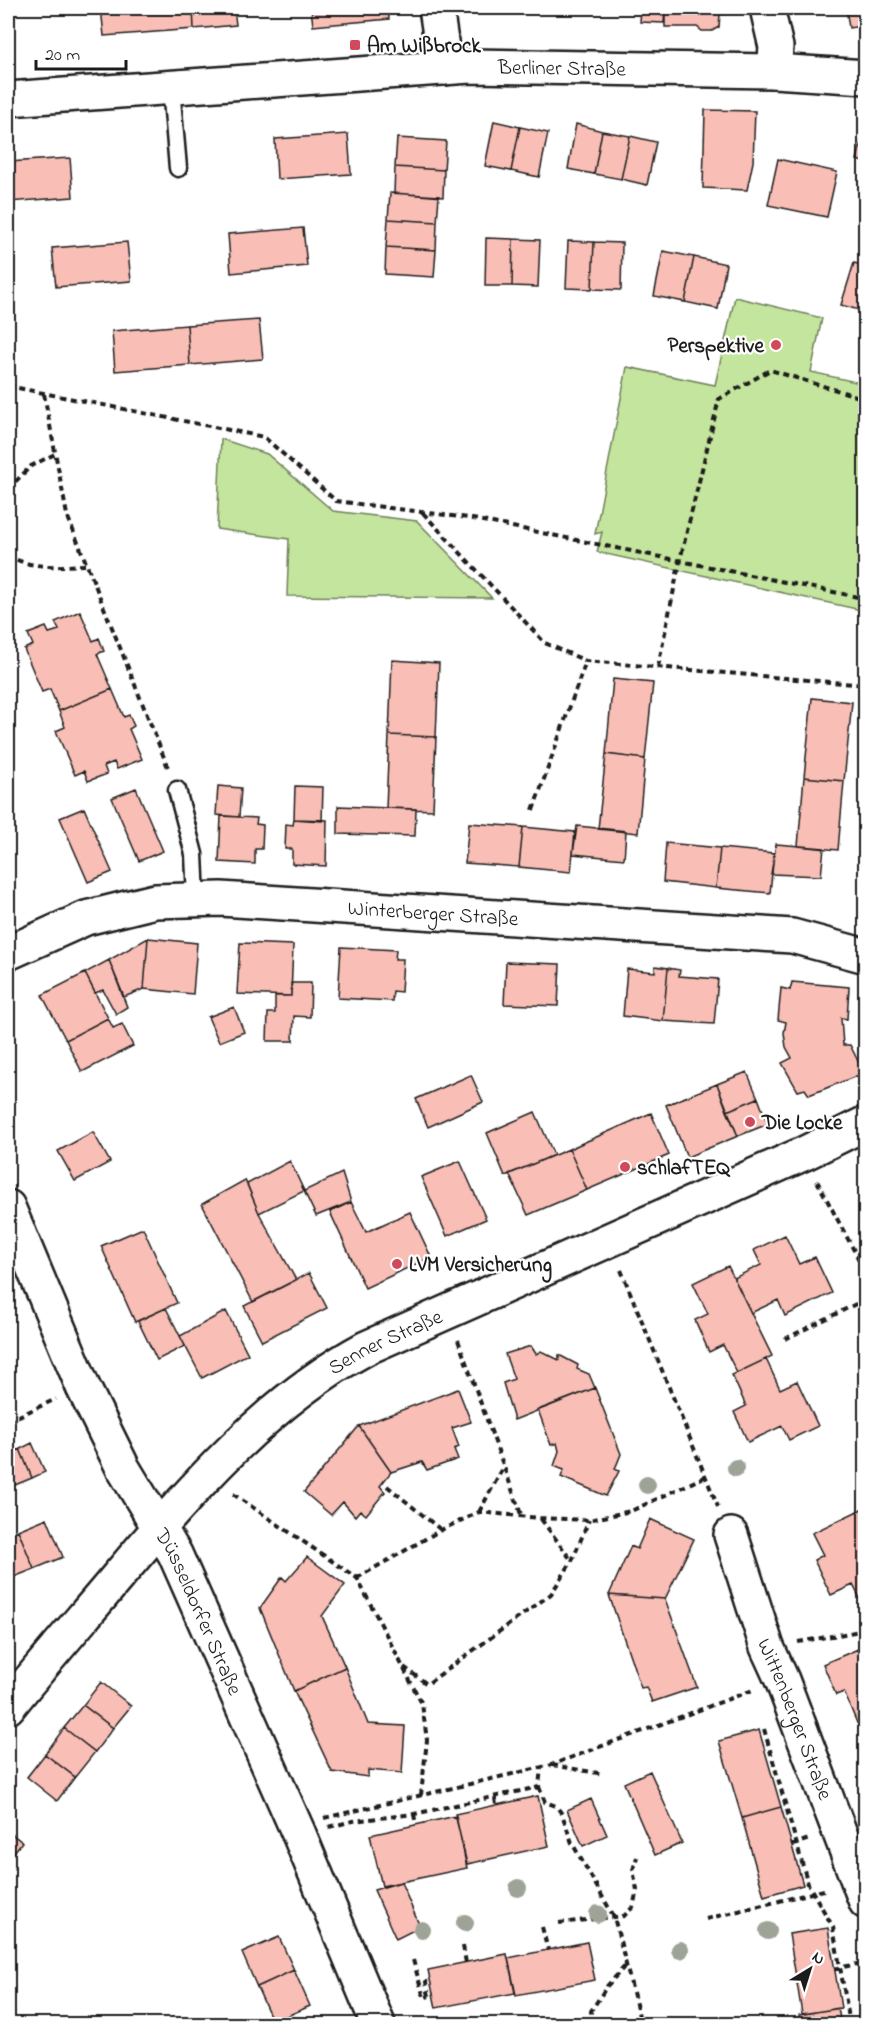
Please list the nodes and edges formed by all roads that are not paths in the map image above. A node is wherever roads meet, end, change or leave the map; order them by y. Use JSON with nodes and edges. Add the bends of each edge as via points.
{"nodes":[{"id":1,"x":436,"y":8,"type":"edge"},
{"id":2,"x":767,"y":8,"type":"edge"},
{"id":3,"x":445,"y":68,"type":"junction"},
{"id":4,"x":774,"y":71,"type":"junction"},
{"id":5,"x":866,"y":77,"type":"edge"},
{"id":6,"x":171,"y":88,"type":"junction"},
{"id":7,"x":8,"y":99,"type":"edge"},
{"id":8,"x":178,"y":168,"type":"dead end"},
{"id":9,"x":177,"y":790,"type":"road end"},
{"id":10,"x":196,"y":899,"type":"junction"},
{"id":11,"x":8,"y":953,"type":"edge"},
{"id":12,"x":866,"y":956,"type":"edge"},
{"id":13,"x":866,"y":1123,"type":"edge"},
{"id":14,"x":8,"y":1207,"type":"edge"},
{"id":15,"x":160,"y":1527,"type":"junction"},
{"id":16,"x":731,"y":1535,"type":"road end"},
{"id":17,"x":12,"y":1692,"type":"edge"},
{"id":18,"x":862,"y":1892,"type":"edge"},
{"id":19,"x":378,"y":2025,"type":"edge"}],
"edges":[{"from":1,"to":3,"type":"street"},
{"from":2,"to":4,"type":"street","via":[[776,47]]},
{"from":3,"to":4,"type":"street","name":"Berliner Straße"},
{"from":3,"to":6,"type":"street","name":"Berliner Straße"},
{"from":4,"to":5,"type":"street","name":"Berliner Straße"},
{"from":6,"to":7,"type":"street","name":"Berliner Straße"},
{"from":6,"to":8,"type":"lane"},
{"from":9,"to":10,"type":"lane","via":[[195,854]]},
{"from":10,"to":11,"type":"street","name":"Winterberger Straße","via":[[155,901],[86,918]]},
{"from":10,"to":12,"type":"street","name":"Winterberger Straße","via":[[792,936]]},
{"from":13,"to":15,"type":"street","name":"Senner Straße","via":[[332,1366],[258,1426]]},
{"from":14,"to":15,"type":"street","name":"Düsseldorfer Straße","via":[[83,1387],[123,1468]]},
{"from":15,"to":17,"type":"street","name":"Senner Straße"},
{"from":15,"to":19,"type":"street","name":"Düsseldorfer Straße","via":[[299,1834]]},
{"from":16,"to":18,"type":"street","name":"Wittenberger Straße","via":[[767,1647]]}]}
